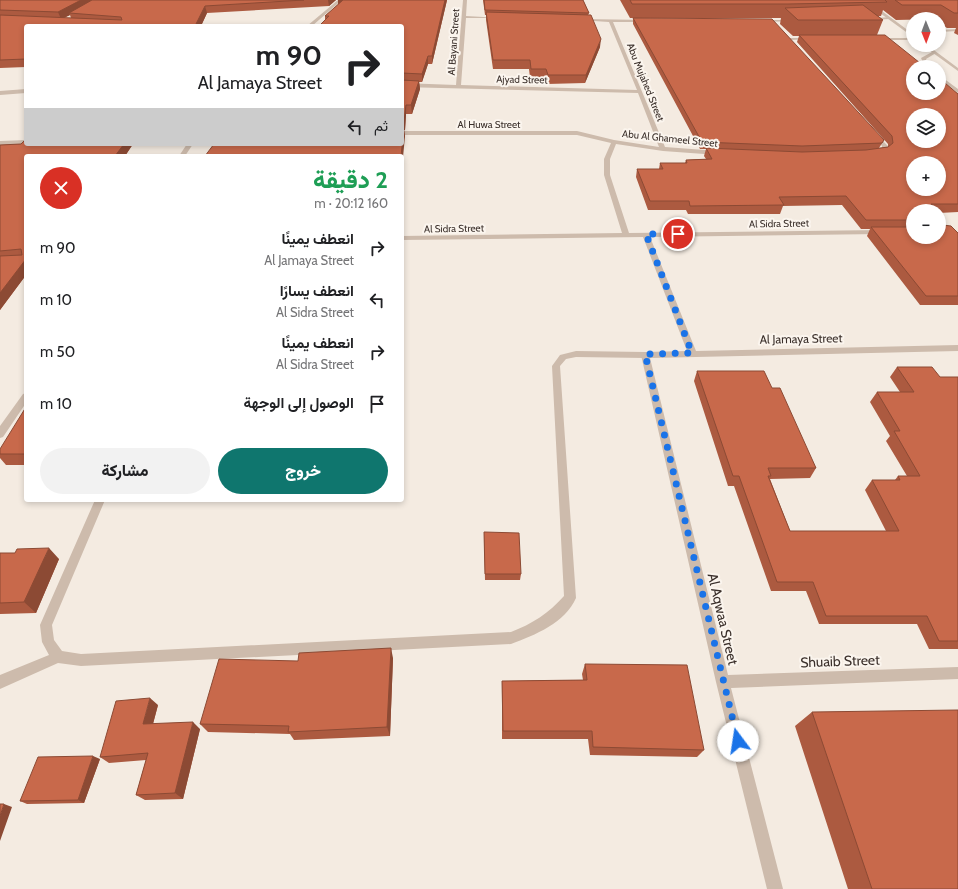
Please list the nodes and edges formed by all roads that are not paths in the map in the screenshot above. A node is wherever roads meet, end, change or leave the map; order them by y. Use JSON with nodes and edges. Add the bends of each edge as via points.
{"nodes":[{"id":1,"x":340,"y":0,"type":"edge"},
{"id":2,"x":465,"y":0,"type":"edge"},
{"id":3,"x":864,"y":0,"type":"edge"},
{"id":4,"x":463,"y":17,"type":"junction"},
{"id":5,"x":502,"y":18,"type":"edge"},
{"id":6,"x":888,"y":18,"type":"junction"},
{"id":7,"x":572,"y":20,"type":"edge"},
{"id":8,"x":611,"y":21,"type":"junction"},
{"id":9,"x":656,"y":21,"type":"edge"},
{"id":10,"x":755,"y":21,"type":"edge"},
{"id":11,"x":771,"y":21,"type":"junction"},
{"id":12,"x":801,"y":21,"type":"edge"},
{"id":13,"x":311,"y":24,"type":"edge"},
{"id":14,"x":868,"y":24,"type":"edge"},
{"id":15,"x":775,"y":26,"type":"edge"},
{"id":16,"x":958,"y":30,"type":"edge"},
{"id":17,"x":906,"y":31,"type":"edge"},
{"id":18,"x":946,"y":31,"type":"edge"},
{"id":19,"x":880,"y":34,"type":"edge"},
{"id":20,"x":785,"y":35,"type":"edge"},
{"id":21,"x":906,"y":38,"type":"edge"},
{"id":22,"x":790,"y":39,"type":"junction"},
{"id":23,"x":820,"y":39,"type":"edge"},
{"id":24,"x":872,"y":39,"type":"edge"},
{"id":25,"x":887,"y":39,"type":"junction"},
{"id":26,"x":795,"y":45,"type":"edge"},
{"id":27,"x":934,"y":53,"type":"joint"},
{"id":28,"x":923,"y":60,"type":"edge"},
{"id":29,"x":958,"y":70,"type":"edge"},
{"id":30,"x":946,"y":82,"type":"edge"},
{"id":31,"x":404,"y":85,"type":"edge"},
{"id":32,"x":458,"y":86,"type":"junction"},
{"id":33,"x":24,"y":91,"type":"edge"},
{"id":34,"x":958,"y":91,"type":"edge"},
{"id":35,"x":641,"y":92,"type":"junction"},
{"id":36,"x":0,"y":93,"type":"edge"},
{"id":37,"x":869,"y":129,"type":"edge"},
{"id":38,"x":404,"y":133,"type":"edge"},
{"id":39,"x":24,"y":142,"type":"edge"},
{"id":40,"x":614,"y":142,"type":"junction"},
{"id":41,"x":0,"y":143,"type":"edge"},
{"id":42,"x":663,"y":149,"type":"junction"},
{"id":43,"x":726,"y":154,"type":"edge"},
{"id":44,"x":868,"y":154,"type":"edge"},
{"id":45,"x":889,"y":232,"type":"edge"},
{"id":46,"x":646,"y":234,"type":"junction"},
{"id":47,"x":626,"y":235,"type":"junction"},
{"id":48,"x":404,"y":238,"type":"edge"},
{"id":49,"x":958,"y":348,"type":"edge"},
{"id":50,"x":692,"y":353,"type":"junction"},
{"id":51,"x":645,"y":354,"type":"junction"},
{"id":52,"x":24,"y":399,"type":"edge"},
{"id":53,"x":0,"y":434,"type":"edge"},
{"id":54,"x":99,"y":502,"type":"edge"},
{"id":55,"x":58,"y":657,"type":"junction"},
{"id":56,"x":958,"y":673,"type":"edge"},
{"id":57,"x":0,"y":682,"type":"edge"},
{"id":58,"x":723,"y":682,"type":"junction"},
{"id":59,"x":775,"y":889,"type":"edge"}],
"edges":[{"from":1,"to":13,"type":"street"},
{"from":2,"to":4,"type":"street","name":"Al Bayani Street"},
{"from":3,"to":6,"type":"street"},
{"from":4,"to":5,"type":"street"},
{"from":4,"to":32,"type":"street","name":"Al Bayani Street"},
{"from":6,"to":14,"type":"street","via":[[862,20]]},
{"from":6,"to":17,"type":"street"},
{"from":7,"to":8,"type":"street"},
{"from":8,"to":9,"type":"street"},
{"from":8,"to":35,"type":"street","name":"Abu Mujahed Street"},
{"from":10,"to":11,"type":"street"},
{"from":11,"to":12,"type":"street"},
{"from":11,"to":15,"type":"street"},
{"from":16,"to":18,"type":"street"},
{"from":19,"to":25,"type":"street"},
{"from":20,"to":22,"type":"street"},
{"from":21,"to":25,"type":"street"},
{"from":22,"to":23,"type":"street"},
{"from":22,"to":26,"type":"street"},
{"from":24,"to":25,"type":"street"},
{"from":27,"to":28,"type":"street","via":[[922,58]]},
{"from":27,"to":29,"type":"street"},
{"from":30,"to":34,"type":"street"},
{"from":31,"to":32,"type":"street","name":"Ajyad Street"},
{"from":32,"to":35,"type":"street","name":"Ajyad Street"},
{"from":33,"to":36,"type":"street"},
{"from":35,"to":42,"type":"street","name":"Abu Mujahed Street"},
{"from":37,"to":44,"type":"street","via":[[886,150]]},
{"from":38,"to":40,"type":"street","name":"Al Huwa Street","via":[[577,133]]},
{"from":39,"to":41,"type":"street"},
{"from":40,"to":42,"type":"street","name":"Abu Al Ghameel Street"},
{"from":40,"to":47,"type":"street","via":[[607,159],[607,175]]},
{"from":42,"to":43,"type":"street","name":"Abu Al Ghameel Street"},
{"from":45,"to":46,"type":"street","name":"Al Sidra Street"},
{"from":46,"to":47,"type":"street","name":"Al Sidra Street"},
{"from":46,"to":50,"type":"street"},
{"from":47,"to":48,"type":"street","name":"Al Sidra Street"},
{"from":49,"to":50,"type":"street","name":"Al Jamaya Street"},
{"from":50,"to":51,"type":"street","name":"Al Jamaya Street"},
{"from":51,"to":55,"type":"street","name":"Al Jamaya Street","via":[[576,354],[563,357],[556,366],[570,598],[555,616],[534,630],[511,638],[81,660]]},
{"from":51,"to":58,"type":"street","name":"Al Aqwaa Street"},
{"from":52,"to":53,"type":"street"},
{"from":54,"to":55,"type":"street","via":[[46,624],[48,642]]},
{"from":55,"to":57,"type":"street"},
{"from":56,"to":58,"type":"street","name":"Shuaib Street"},
{"from":58,"to":59,"type":"street","name":"Al Aqwaa Street"}]}
